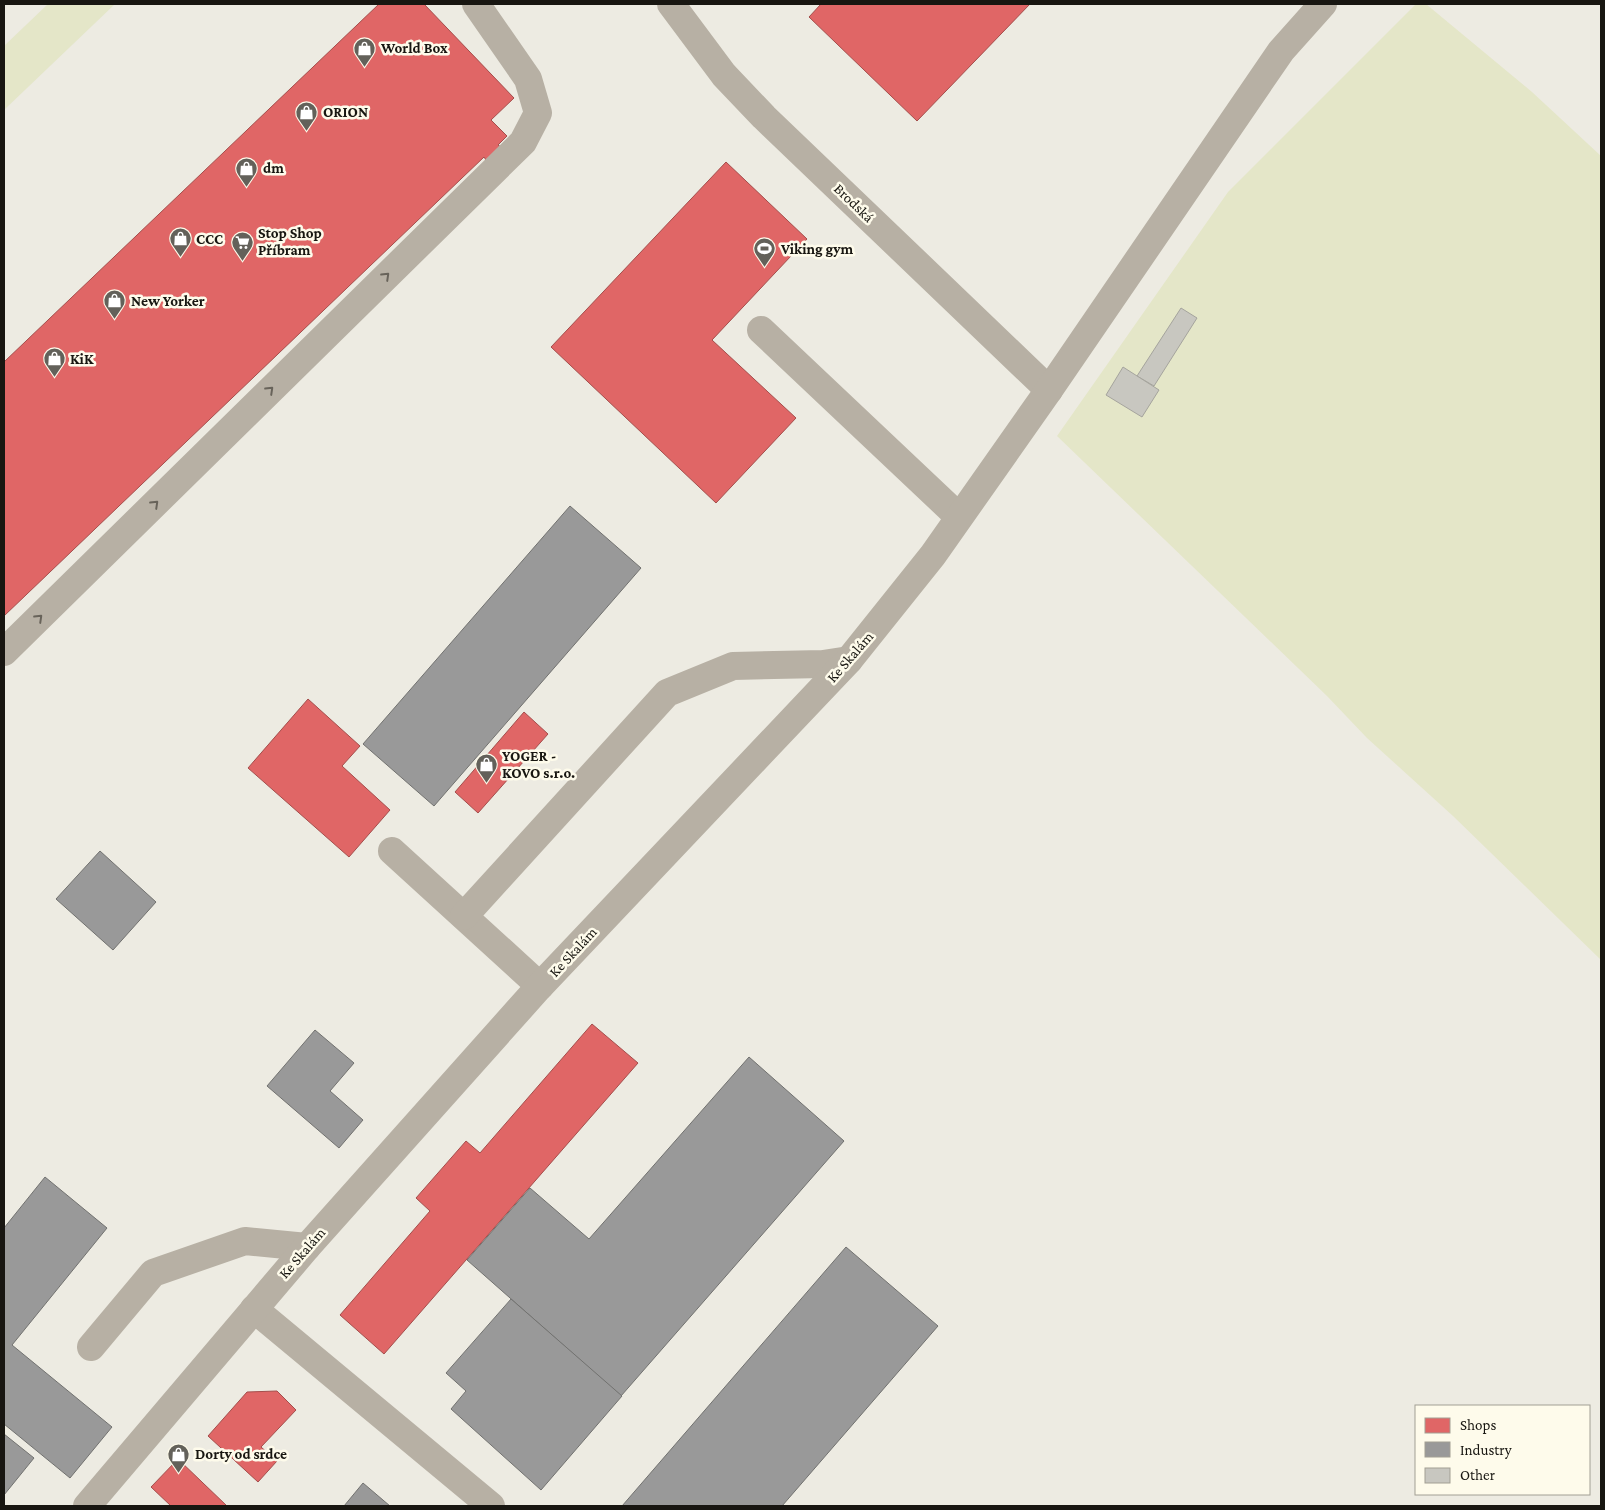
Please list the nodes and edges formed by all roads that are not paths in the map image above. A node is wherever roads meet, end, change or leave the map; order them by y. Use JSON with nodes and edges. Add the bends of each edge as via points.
{"nodes":[{"id":1,"x":476,"y":4,"type":"edge"},
{"id":2,"x":671,"y":4,"type":"edge"},
{"id":3,"x":1323,"y":4,"type":"edge"},
{"id":4,"x":760,"y":330,"type":"dead end"},
{"id":5,"x":1049,"y":390,"type":"junction"},
{"id":6,"x":959,"y":518,"type":"junction"},
{"id":7,"x":4,"y":652,"type":"edge"},
{"id":8,"x":849,"y":660,"type":"junction"},
{"id":9,"x":392,"y":850,"type":"dead end"},
{"id":10,"x":464,"y":916,"type":"junction"},
{"id":11,"x":540,"y":986,"type":"junction"},
{"id":12,"x":307,"y":1247,"type":"junction"},
{"id":13,"x":254,"y":1310,"type":"junction"},
{"id":14,"x":91,"y":1347,"type":"dead end"},
{"id":15,"x":87,"y":1506,"type":"edge"},
{"id":16,"x":490,"y":1506,"type":"edge"}],
"edges":[{"from":7,"to":1,"type":"street","one_way":true,"via":[[523,142],[538,113],[528,79]]},
{"from":2,"to":5,"type":"street","name":"Brodská","via":[[724,75],[764,117]]},
{"from":3,"to":5,"type":"street","name":"Ke Skalám","via":[[1281,51]]},
{"from":4,"to":6,"type":"street"},
{"from":5,"to":6,"type":"street","name":"Ke Skalám"},
{"from":6,"to":8,"type":"street","name":"Ke Skalám"},
{"from":8,"to":10,"type":"street","via":[[823,664],[733,666],[667,693]]},
{"from":8,"to":11,"type":"street","name":"Ke Skalám"},
{"from":9,"to":10,"type":"street"},
{"from":10,"to":11,"type":"street"},
{"from":11,"to":12,"type":"street","name":"Ke Skalám"},
{"from":12,"to":13,"type":"street","name":"Ke Skalám"},
{"from":12,"to":14,"type":"street","via":[[246,1241],[153,1273]]},
{"from":13,"to":15,"type":"street","name":"Ke Skalám"},
{"from":13,"to":16,"type":"street"}]}
